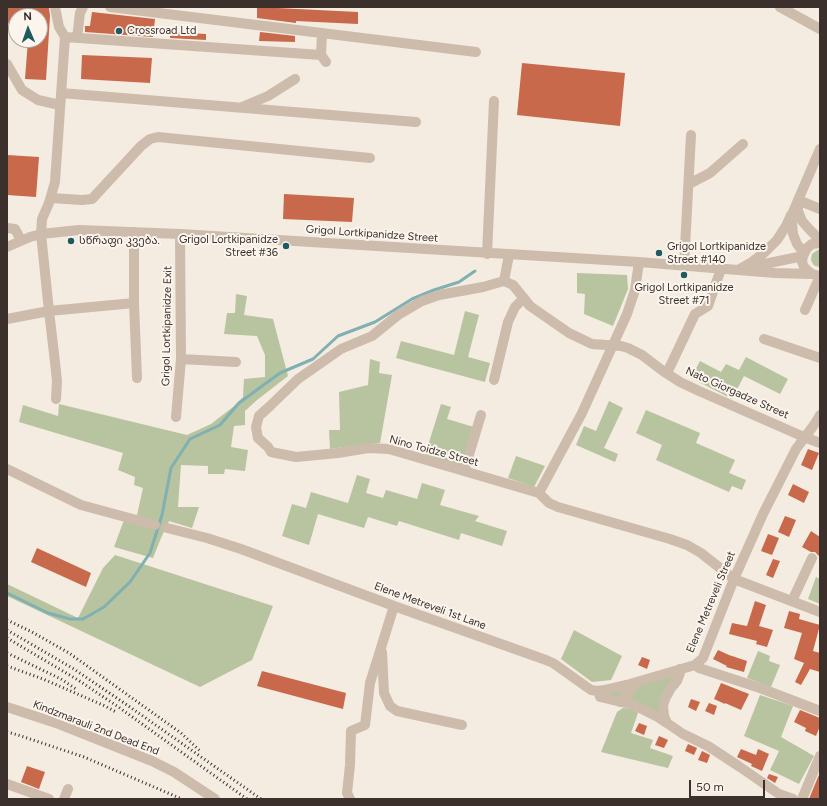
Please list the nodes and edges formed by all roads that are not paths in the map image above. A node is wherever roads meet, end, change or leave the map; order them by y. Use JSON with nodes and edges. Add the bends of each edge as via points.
{"nodes":[{"id":1,"x":55,"y":7,"type":"edge"},
{"id":2,"x":83,"y":7,"type":"edge"},
{"id":3,"x":110,"y":7,"type":"edge"},
{"id":4,"x":780,"y":7,"type":"edge"},
{"id":5,"x":820,"y":29,"type":"edge"},
{"id":6,"x":322,"y":33,"type":"junction"},
{"id":7,"x":65,"y":37,"type":"junction"},
{"id":8,"x":78,"y":38,"type":"junction"},
{"id":9,"x":476,"y":52,"type":"dead end"},
{"id":10,"x":7,"y":64,"type":"edge"},
{"id":11,"x":295,"y":79,"type":"dead end"},
{"id":12,"x":61,"y":93,"type":"junction"},
{"id":13,"x":494,"y":101,"type":"dead end"},
{"id":14,"x":60,"y":105,"type":"junction"},
{"id":15,"x":241,"y":108,"type":"junction"},
{"id":16,"x":416,"y":122,"type":"dead end"},
{"id":17,"x":691,"y":135,"type":"dead end"},
{"id":18,"x":743,"y":144,"type":"dead end"},
{"id":19,"x":820,"y":149,"type":"edge"},
{"id":20,"x":370,"y":158,"type":"dead end"},
{"id":21,"x":688,"y":184,"type":"junction"},
{"id":22,"x":51,"y":198,"type":"junction"},
{"id":23,"x":798,"y":200,"type":"junction"},
{"id":24,"x":820,"y":209,"type":"edge"},
{"id":25,"x":793,"y":212,"type":"junction"},
{"id":26,"x":7,"y":228,"type":"edge"},
{"id":27,"x":134,"y":232,"type":"junction"},
{"id":28,"x":41,"y":234,"type":"junction"},
{"id":29,"x":180,"y":234,"type":"junction"},
{"id":30,"x":21,"y":240,"type":"junction"},
{"id":31,"x":820,"y":240,"type":"edge"},
{"id":32,"x":820,"y":243,"type":"edge"},
{"id":33,"x":7,"y":247,"type":"edge"},
{"id":34,"x":487,"y":254,"type":"junction"},
{"id":35,"x":803,"y":254,"type":"junction"},
{"id":36,"x":508,"y":255,"type":"junction"},
{"id":37,"x":639,"y":262,"type":"junction"},
{"id":38,"x":684,"y":266,"type":"junction"},
{"id":39,"x":721,"y":269,"type":"junction"},
{"id":40,"x":738,"y":270,"type":"junction"},
{"id":41,"x":816,"y":275,"type":"edge"},
{"id":42,"x":504,"y":281,"type":"junction"},
{"id":43,"x":524,"y":298,"type":"junction"},
{"id":44,"x":134,"y":303,"type":"junction"},
{"id":45,"x":805,"y":310,"type":"dead end"},
{"id":46,"x":49,"y":311,"type":"junction"},
{"id":47,"x":7,"y":319,"type":"edge"},
{"id":48,"x":764,"y":339,"type":"dead end"},
{"id":49,"x":613,"y":345,"type":"junction"},
{"id":50,"x":820,"y":358,"type":"edge"},
{"id":51,"x":181,"y":359,"type":"junction"},
{"id":52,"x":236,"y":362,"type":"dead end"},
{"id":53,"x":667,"y":374,"type":"junction"},
{"id":54,"x":137,"y":378,"type":"dead end"},
{"id":55,"x":494,"y":380,"type":"dead end"},
{"id":56,"x":56,"y":399,"type":"dead end"},
{"id":57,"x":481,"y":415,"type":"dead end"},
{"id":58,"x":820,"y":415,"type":"edge"},
{"id":59,"x":176,"y":417,"type":"dead end"},
{"id":60,"x":804,"y":437,"type":"junction"},
{"id":61,"x":820,"y":443,"type":"edge"},
{"id":62,"x":7,"y":469,"type":"edge"},
{"id":63,"x":464,"y":471,"type":"junction"},
{"id":64,"x":539,"y":493,"type":"junction"},
{"id":65,"x":155,"y":525,"type":"dead end"},
{"id":66,"x":166,"y":528,"type":"dead end"},
{"id":67,"x":812,"y":558,"type":"dead end"},
{"id":68,"x":734,"y":579,"type":"junction"},
{"id":69,"x":792,"y":602,"type":"junction"},
{"id":70,"x":394,"y":606,"type":"junction"},
{"id":71,"x":820,"y":612,"type":"edge"},
{"id":72,"x":382,"y":644,"type":"junction"},
{"id":73,"x":695,"y":665,"type":"junction"},
{"id":74,"x":680,"y":669,"type":"junction"},
{"id":75,"x":633,"y":683,"type":"junction"},
{"id":76,"x":598,"y":691,"type":"junction"},
{"id":77,"x":620,"y":702,"type":"junction"},
{"id":78,"x":7,"y":708,"type":"edge"},
{"id":79,"x":820,"y":711,"type":"edge"},
{"id":80,"x":667,"y":722,"type":"junction"},
{"id":81,"x":462,"y":725,"type":"dead end"},
{"id":82,"x":820,"y":756,"type":"edge"},
{"id":83,"x":7,"y":784,"type":"edge"},
{"id":84,"x":49,"y":799,"type":"edge"},
{"id":85,"x":215,"y":799,"type":"edge"},
{"id":86,"x":350,"y":799,"type":"edge"},
{"id":87,"x":793,"y":799,"type":"edge"},
{"id":88,"x":802,"y":799,"type":"edge"}],
"edges":[{"from":1,"to":7,"type":"street","via":[[59,26]]},
{"from":2,"to":8,"type":"street","via":[[80,13]]},
{"from":3,"to":6,"type":"street"},
{"from":4,"to":5,"type":"street"},
{"from":6,"to":8,"type":"street","via":[[323,58]]},
{"from":6,"to":9,"type":"street"},
{"from":7,"to":8,"type":"street"},
{"from":7,"to":12,"type":"street"},
{"from":10,"to":14,"type":"street","via":[[22,90],[38,100]]},
{"from":11,"to":15,"type":"street","via":[[268,96]]},
{"from":12,"to":14,"type":"street"},
{"from":12,"to":15,"type":"street"},
{"from":13,"to":34,"type":"street"},
{"from":14,"to":22,"type":"street","via":[[55,182]]},
{"from":15,"to":16,"type":"street"},
{"from":17,"to":21,"type":"street"},
{"from":18,"to":21,"type":"street","via":[[710,173]]},
{"from":19,"to":23,"type":"street"},
{"from":20,"to":22,"type":"street","via":[[158,137],[141,146],[92,199]]},
{"from":21,"to":38,"type":"street"},
{"from":22,"to":28,"type":"street","via":[[42,219]]},
{"from":23,"to":24,"type":"street"},
{"from":23,"to":25,"type":"street"},
{"from":23,"to":31,"type":"street","via":[[798,211],[802,221]]},
{"from":25,"to":35,"type":"street","via":[[793,234]]},
{"from":25,"to":40,"type":"street","via":[[777,240],[765,252]]},
{"from":26,"to":30,"type":"street","via":[[15,229]]},
{"from":27,"to":28,"type":"street","name":"Grigol Lortkipanidze Street","via":[[79,230]]},
{"from":27,"to":29,"type":"street","name":"Grigol Lortkipanidze Street"},
{"from":27,"to":44,"type":"street"},
{"from":28,"to":30,"type":"street","name":"Grigol Lortkipanidze Street"},
{"from":28,"to":46,"type":"street"},
{"from":29,"to":34,"type":"street","name":"Grigol Lortkipanidze Street"},
{"from":29,"to":51,"type":"street","name":"Grigol Lortkipanidze Exit"},
{"from":30,"to":33,"type":"street","name":"Grigol Lortkipanidze Street"},
{"from":32,"to":35,"type":"street","via":[[812,244]]},
{"from":34,"to":36,"type":"street","name":"Grigol Lortkipanidze Street"},
{"from":35,"to":40,"type":"street","name":"Grigol Lortkipanidze Street"},
{"from":35,"to":41,"type":"street","via":[[804,267]]},
{"from":36,"to":37,"type":"street","name":"Grigol Lortkipanidze Street"},
{"from":36,"to":42,"type":"street"},
{"from":37,"to":38,"type":"street","name":"Grigol Lortkipanidze Street"},
{"from":37,"to":49,"type":"street","via":[[635,290]]},
{"from":38,"to":39,"type":"street","name":"Grigol Lortkipanidze Street"},
{"from":39,"to":40,"type":"street","name":"Grigol Lortkipanidze Street"},
{"from":39,"to":53,"type":"street","via":[[708,306],[695,314]]},
{"from":40,"to":41,"type":"street","name":"Grigol Lortkipanidze Street"},
{"from":41,"to":45,"type":"street"},
{"from":42,"to":43,"type":"street","name":"Nato Giorgadze Street","via":[[513,285]]},
{"from":42,"to":63,"type":"street","name":"Nino Toidze Street","via":[[439,295],[422,301],[398,315],[372,336],[341,349],[298,379],[259,416],[256,427],[258,438],[271,452],[296,457],[368,448],[389,449]]},
{"from":43,"to":49,"type":"street","name":"Nato Giorgadze Street","via":[[530,306],[569,333],[592,344]]},
{"from":43,"to":55,"type":"street","via":[[515,307],[508,322]]},
{"from":44,"to":46,"type":"street"},
{"from":44,"to":54,"type":"street"},
{"from":46,"to":47,"type":"street"},
{"from":46,"to":56,"type":"street","via":[[56,368]]},
{"from":48,"to":50,"type":"street"},
{"from":49,"to":53,"type":"street","name":"Nato Giorgadze Street","via":[[628,348],[642,355]]},
{"from":49,"to":64,"type":"street","via":[[582,413]]},
{"from":51,"to":52,"type":"street"},
{"from":51,"to":59,"type":"street","name":"Grigol Lortkipanidze Exit"},
{"from":53,"to":60,"type":"street","name":"Nato Giorgadze Street","via":[[699,391]]},
{"from":57,"to":63,"type":"street"},
{"from":58,"to":60,"type":"street","name":"Elene Metreveli Street"},
{"from":60,"to":61,"type":"street","name":"Nato Giorgadze Street"},
{"from":60,"to":68,"type":"street","name":"Elene Metreveli Street","via":[[763,514]]},
{"from":62,"to":65,"type":"street","via":[[81,505]]},
{"from":63,"to":64,"type":"street","name":"Nino Toidze Street"},
{"from":64,"to":68,"type":"street","name":"Nino Toidze Street","via":[[549,503],[558,507],[687,545]]},
{"from":66,"to":70,"type":"street","name":"Elene Metreveli 1st Lane","via":[[241,548]]},
{"from":67,"to":69,"type":"street"},
{"from":68,"to":69,"type":"street","name":"Nino Toidze Street"},
{"from":68,"to":73,"type":"street","name":"Elene Metreveli Street","via":[[703,658]]},
{"from":69,"to":71,"type":"street","name":"Nino Toidze Street"},
{"from":70,"to":72,"type":"street"},
{"from":70,"to":76,"type":"street","name":"Elene Metreveli 1st Lane","via":[[546,660],[591,690]]},
{"from":72,"to":81,"type":"street","via":[[384,693],[390,706],[397,711]]},
{"from":72,"to":86,"type":"street","via":[[370,683],[365,725],[351,731],[347,793]]},
{"from":73,"to":74,"type":"street","name":"Elene Metreveli Street"},
{"from":73,"to":79,"type":"street"},
{"from":74,"to":75,"type":"street"},
{"from":74,"to":80,"type":"street","via":[[677,681],[663,705]]},
{"from":75,"to":76,"type":"street"},
{"from":75,"to":77,"type":"street","via":[[633,688]]},
{"from":76,"to":77,"type":"street","name":"Elene Metreveli 1st Lane","via":[[600,697]]},
{"from":77,"to":80,"type":"street","via":[[634,705]]},
{"from":78,"to":85,"type":"street","name":"Kindzmarauli 2nd Dead End","via":[[59,724],[152,761]]},
{"from":80,"to":87,"type":"street","via":[[683,734],[708,746],[778,794]]},
{"from":82,"to":88,"type":"street"},
{"from":83,"to":84,"type":"street"}]}
